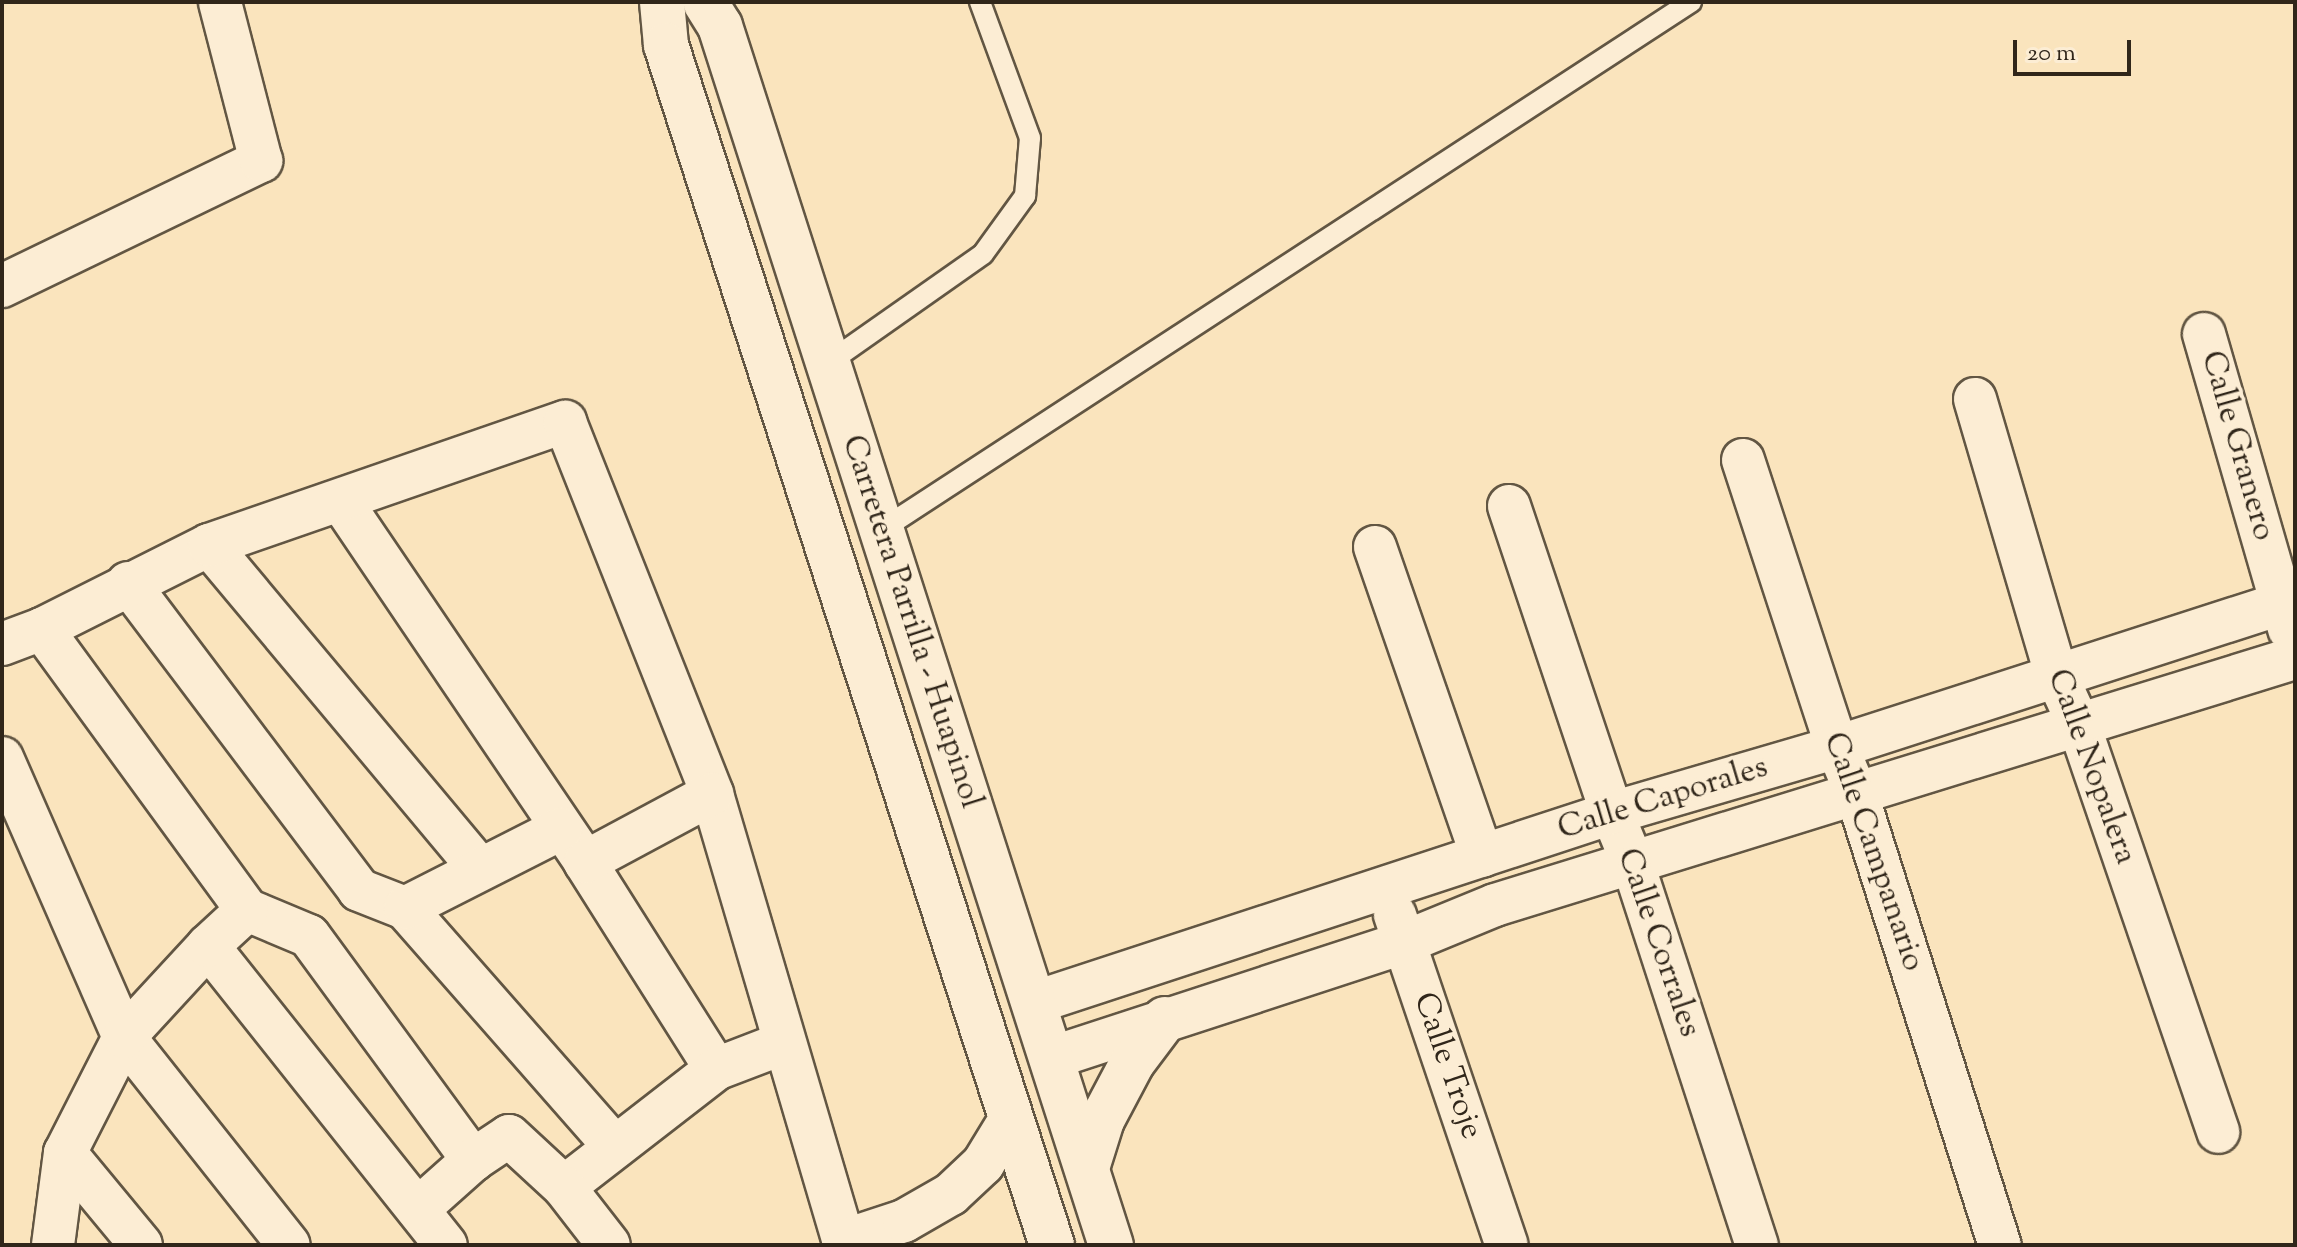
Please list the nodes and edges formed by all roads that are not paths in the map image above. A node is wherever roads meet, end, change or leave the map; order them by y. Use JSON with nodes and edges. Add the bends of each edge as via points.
{"nodes":[{"id":1,"x":220,"y":2,"type":"edge"},
{"id":2,"x":662,"y":2,"type":"edge"},
{"id":3,"x":705,"y":2,"type":"edge"},
{"id":4,"x":980,"y":2,"type":"edge"},
{"id":5,"x":1691,"y":2,"type":"edge"},
{"id":6,"x":2,"y":286,"type":"edge"},
{"id":7,"x":2204,"y":334,"type":"dead end"},
{"id":8,"x":828,"y":363,"type":"junction"},
{"id":9,"x":1975,"y":399,"type":"dead end"},
{"id":10,"x":1743,"y":460,"type":"dead end"},
{"id":11,"x":341,"y":501,"type":"junction"},
{"id":12,"x":1509,"y":506,"type":"dead end"},
{"id":13,"x":881,"y":530,"type":"junction"},
{"id":14,"x":209,"y":545,"type":"junction"},
{"id":15,"x":1375,"y":547,"type":"dead end"},
{"id":16,"x":128,"y":583,"type":"junction"},
{"id":17,"x":2289,"y":601,"type":"edge"},
{"id":18,"x":42,"y":629,"type":"junction"},
{"id":19,"x":2,"y":644,"type":"edge"},
{"id":20,"x":2295,"y":651,"type":"edge"},
{"id":21,"x":2295,"y":658,"type":"edge"},
{"id":22,"x":2056,"y":675,"type":"junction"},
{"id":23,"x":2079,"y":725,"type":"junction"},
{"id":24,"x":1837,"y":747,"type":"junction"},
{"id":25,"x":2,"y":758,"type":"edge"},
{"id":26,"x":712,"y":794,"type":"junction"},
{"id":27,"x":1857,"y":795,"type":"junction"},
{"id":28,"x":1612,"y":813,"type":"junction"},
{"id":29,"x":561,"y":829,"type":"junction"},
{"id":30,"x":1482,"y":856,"type":"junction"},
{"id":31,"x":585,"y":862,"type":"junction"},
{"id":32,"x":1633,"y":864,"type":"junction"},
{"id":33,"x":479,"y":868,"type":"junction"},
{"id":34,"x":1384,"y":888,"type":"junction"},
{"id":35,"x":359,"y":890,"type":"junction"},
{"id":36,"x":405,"y":908,"type":"junction"},
{"id":37,"x":247,"y":910,"type":"junction"},
{"id":38,"x":309,"y":936,"type":"junction"},
{"id":39,"x":1405,"y":942,"type":"junction"},
{"id":40,"x":208,"y":946,"type":"junction"},
{"id":41,"x":1033,"y":1003,"type":"junction"},
{"id":42,"x":1165,"y":1019,"type":"junction"},
{"id":43,"x":124,"y":1037,"type":"junction"},
{"id":44,"x":784,"y":1043,"type":"junction"},
{"id":45,"x":1051,"y":1058,"type":"junction"},
{"id":46,"x":716,"y":1069,"type":"junction"},
{"id":47,"x":1011,"y":1118,"type":"junction"},
{"id":48,"x":2218,"y":1132,"type":"dead end"},
{"id":49,"x":615,"y":1147,"type":"junction"},
{"id":50,"x":65,"y":1153,"type":"junction"},
{"id":51,"x":473,"y":1160,"type":"junction"},
{"id":52,"x":1087,"y":1168,"type":"junction"},
{"id":53,"x":564,"y":1187,"type":"junction"},
{"id":54,"x":433,"y":1234,"type":"edge"},
{"id":55,"x":844,"y":1243,"type":"edge"},
{"id":56,"x":53,"y":1245,"type":"edge"},
{"id":57,"x":141,"y":1245,"type":"edge"},
{"id":58,"x":289,"y":1245,"type":"edge"},
{"id":59,"x":609,"y":1245,"type":"edge"},
{"id":60,"x":1052,"y":1245,"type":"edge"},
{"id":61,"x":1111,"y":1245,"type":"edge"},
{"id":62,"x":1507,"y":1245,"type":"edge"},
{"id":63,"x":1757,"y":1245,"type":"edge"},
{"id":64,"x":2000,"y":1245,"type":"edge"}],
"edges":[{"from":1,"to":6,"type":"street","via":[[261,161]]},
{"from":2,"to":47,"type":"main road","name":"Carretera Parrilla - Huapinol","via":[[666,45]]},
{"from":3,"to":8,"type":"main road","name":"Carretera Parrilla - Huapinol","via":[[720,26]]},
{"from":4,"to":8,"type":"lane","via":[[1030,138],[1025,196],[983,254]]},
{"from":5,"to":13,"type":"lane"},
{"from":7,"to":17,"type":"street","name":"Calle Granero"},
{"from":8,"to":13,"type":"main road","name":"Carretera Parrilla - Huapinol"},
{"from":9,"to":22,"type":"street","name":"Calle Nopalera"},
{"from":10,"to":24,"type":"street","name":"Calle Campanario"},
{"from":11,"to":14,"type":"street"},
{"from":11,"to":26,"type":"street","via":[[565,422]]},
{"from":11,"to":29,"type":"street"},
{"from":12,"to":28,"type":"street","name":"Calle Corrales"},
{"from":13,"to":41,"type":"main road","name":"Carretera Parrilla - Huapinol"},
{"from":14,"to":16,"type":"street"},
{"from":14,"to":33,"type":"street"},
{"from":15,"to":30,"type":"street"},
{"from":16,"to":18,"type":"street"},
{"from":16,"to":35,"type":"street"},
{"from":17,"to":20,"type":"street","name":"Calle Granero"},
{"from":17,"to":22,"type":"street","name":"Calle Caporales"},
{"from":18,"to":19,"type":"street"},
{"from":18,"to":37,"type":"street"},
{"from":21,"to":23,"type":"street","name":"Calle Caporales"},
{"from":22,"to":23,"type":"street","name":"Calle Nopalera"},
{"from":22,"to":24,"type":"street","name":"Calle Caporales"},
{"from":23,"to":27,"type":"street","name":"Calle Caporales"},
{"from":23,"to":48,"type":"street","name":"Calle Nopalera"},
{"from":24,"to":27,"type":"street","name":"Calle Campanario"},
{"from":24,"to":28,"type":"street","name":"Calle Caporales"},
{"from":25,"to":43,"type":"street"},
{"from":26,"to":31,"type":"street"},
{"from":26,"to":44,"type":"street"},
{"from":27,"to":32,"type":"street","name":"Calle Caporales"},
{"from":27,"to":64,"type":"street","name":"Calle Campanario"},
{"from":28,"to":30,"type":"street","name":"Calle Caporales"},
{"from":28,"to":32,"type":"street","name":"Calle Corrales"},
{"from":29,"to":31,"type":"street"},
{"from":29,"to":33,"type":"street"},
{"from":30,"to":34,"type":"street","name":"Calle Caporales"},
{"from":31,"to":46,"type":"street"},
{"from":32,"to":39,"type":"street","name":"Calle Caporales","via":[[1495,905]]},
{"from":32,"to":63,"type":"street","name":"Calle Corrales"},
{"from":33,"to":36,"type":"street"},
{"from":34,"to":39,"type":"street","name":"Calle Troje"},
{"from":34,"to":41,"type":"street","name":"Calle Caporales"},
{"from":35,"to":36,"type":"street"},
{"from":35,"to":38,"type":"street"},
{"from":36,"to":49,"type":"street"},
{"from":37,"to":38,"type":"street"},
{"from":37,"to":40,"type":"street"},
{"from":38,"to":51,"type":"street"},
{"from":39,"to":42,"type":"street","name":"Calle Caporales"},
{"from":39,"to":62,"type":"street","name":"Calle Troje"},
{"from":40,"to":43,"type":"street"},
{"from":40,"to":54,"type":"street"},
{"from":41,"to":45,"type":"main road","name":"Carretera Parrilla - Huapinol"},
{"from":42,"to":45,"type":"street","name":"Calle Caporales"},
{"from":42,"to":52,"type":"main road","via":[[1132,1063]]},
{"from":43,"to":50,"type":"street"},
{"from":43,"to":58,"type":"street"},
{"from":44,"to":46,"type":"street"},
{"from":44,"to":55,"type":"street"},
{"from":45,"to":52,"type":"main road","name":"Carretera Parrilla - Huapinol"},
{"from":46,"to":49,"type":"street"},
{"from":47,"to":55,"type":"street","via":[[983,1164],[951,1194],[904,1221]]},
{"from":47,"to":60,"type":"main road","name":"Carretera Parrilla - Huapinol"},
{"from":49,"to":53,"type":"street"},
{"from":50,"to":56,"type":"street"},
{"from":50,"to":57,"type":"street"},
{"from":51,"to":53,"type":"street","via":[[509,1136]]},
{"from":51,"to":54,"type":"street"},
{"from":52,"to":61,"type":"main road","name":"Carretera Parrilla - Huapinol"},
{"from":53,"to":59,"type":"street"}]}
